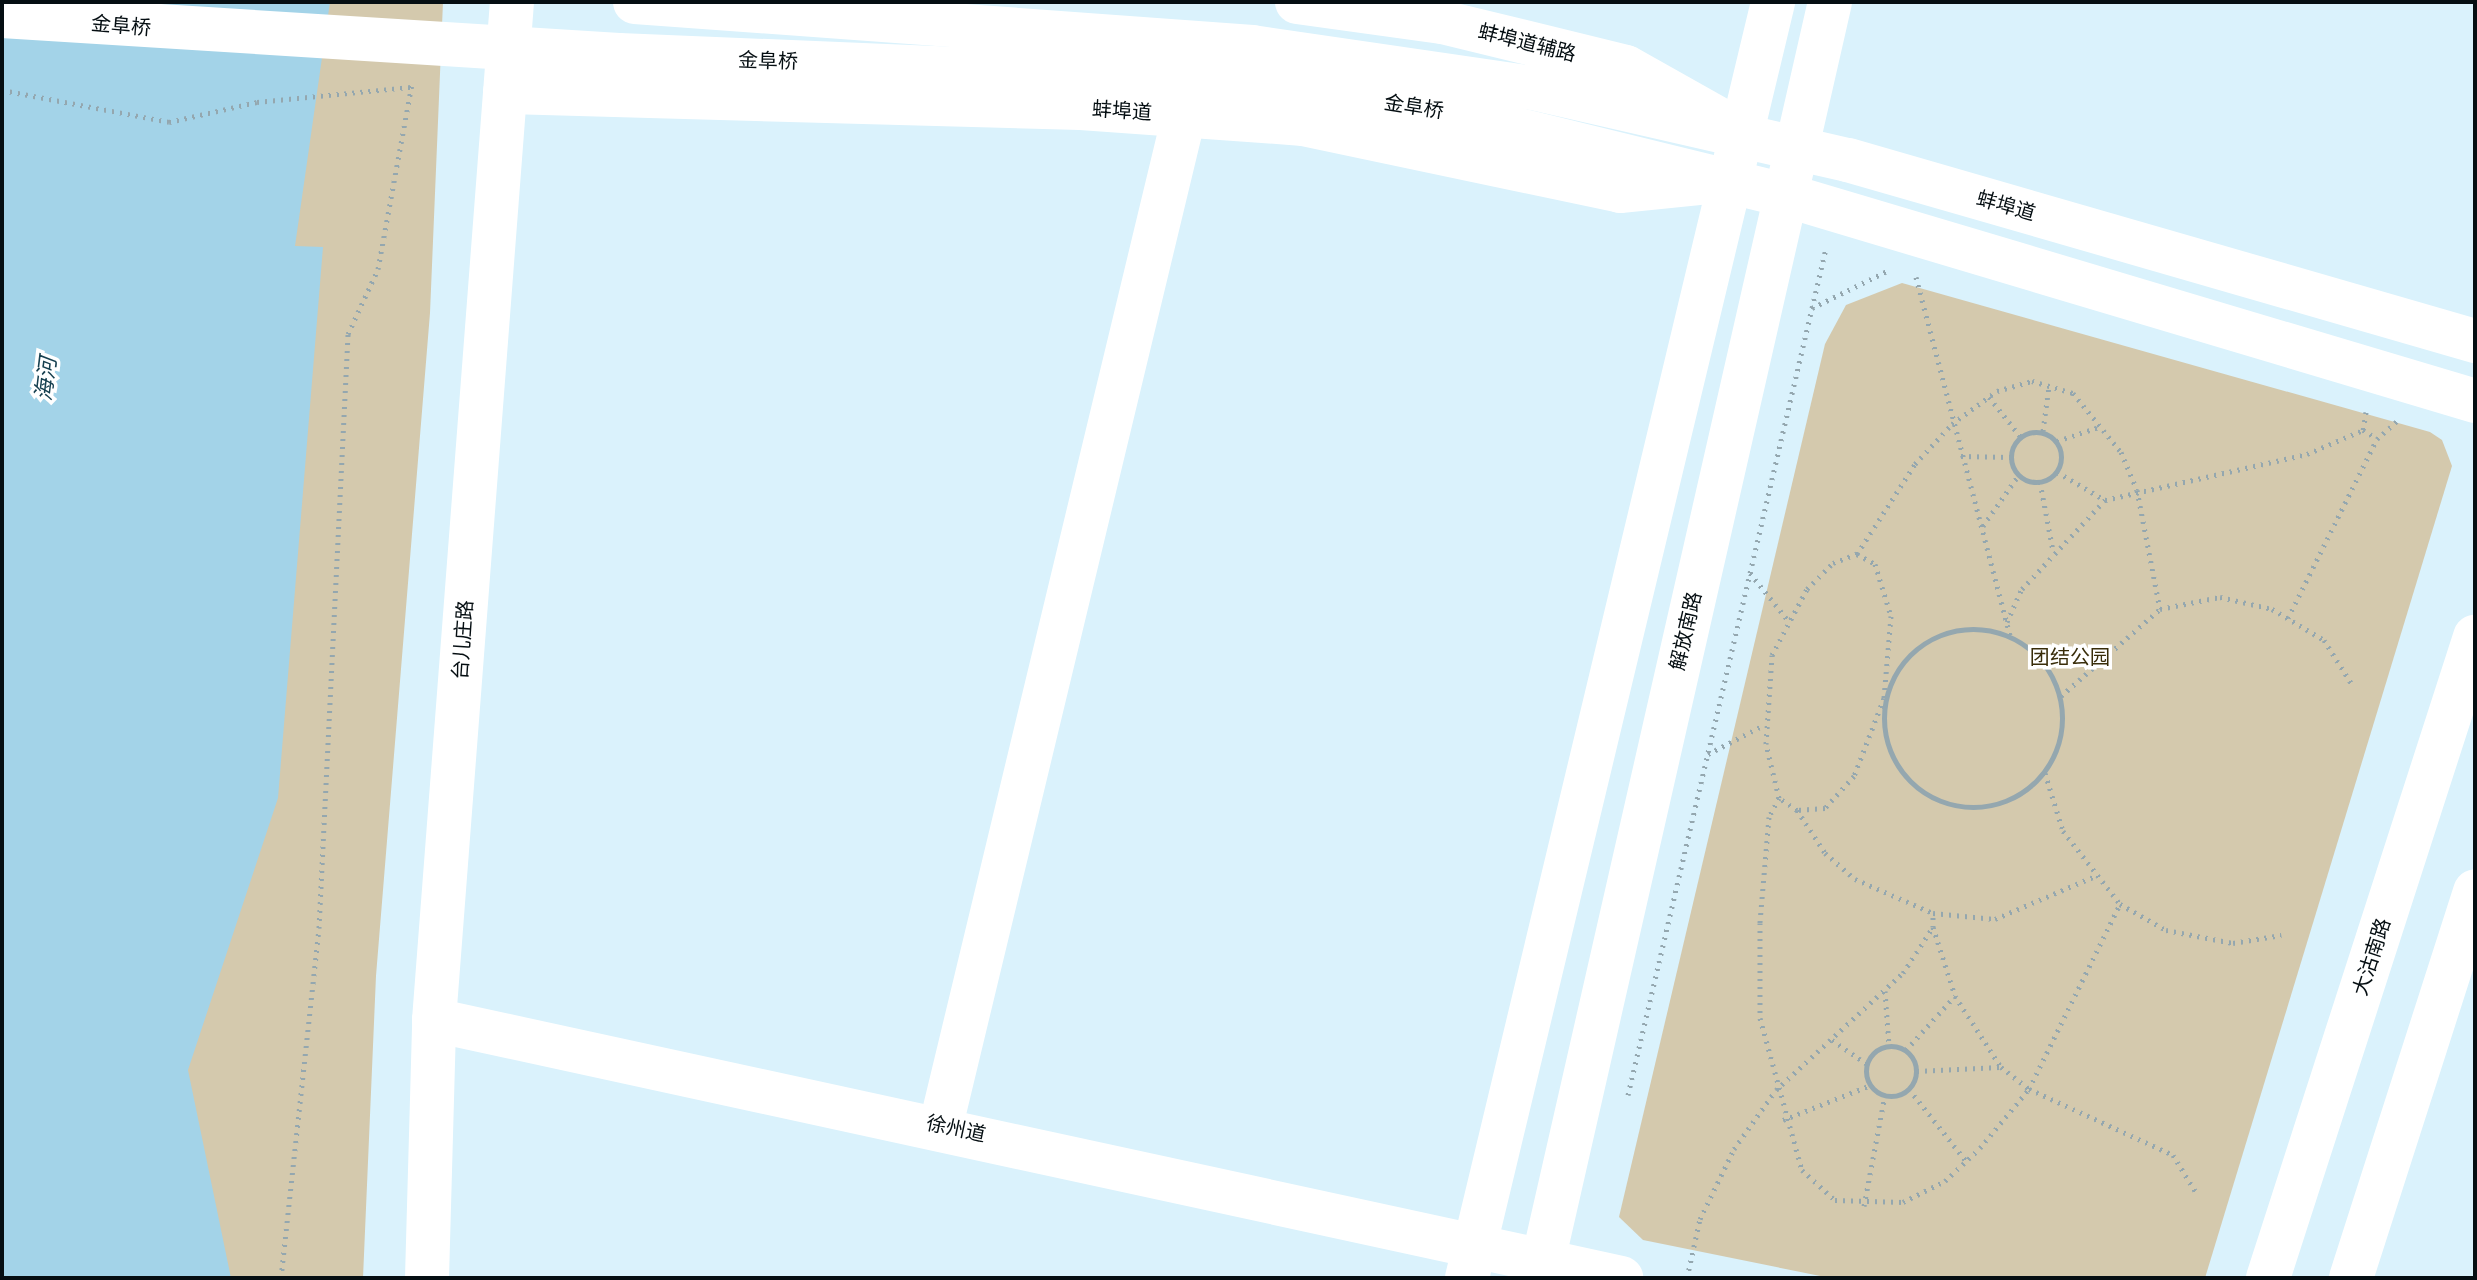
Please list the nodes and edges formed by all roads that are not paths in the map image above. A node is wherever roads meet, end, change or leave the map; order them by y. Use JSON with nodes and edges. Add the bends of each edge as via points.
{"nodes":[{"id":1,"x":512,"y":2,"type":"edge"},
{"id":2,"x":635,"y":2,"type":"edge"},
{"id":3,"x":1297,"y":2,"type":"edge"},
{"id":4,"x":1773,"y":2,"type":"edge"},
{"id":5,"x":1830,"y":2,"type":"edge"},
{"id":6,"x":2,"y":16,"type":"edge"},
{"id":7,"x":1533,"y":88,"type":"joint"},
{"id":8,"x":505,"y":92,"type":"junction"},
{"id":9,"x":1184,"y":116,"type":"junction"},
{"id":10,"x":1740,"y":131,"type":"junction"},
{"id":11,"x":1531,"y":132,"type":"joint"},
{"id":12,"x":1774,"y":179,"type":"junction"},
{"id":13,"x":2475,"y":341,"type":"edge"},
{"id":14,"x":2475,"y":401,"type":"edge"},
{"id":15,"x":2475,"y":637,"type":"edge"},
{"id":16,"x":2475,"y":891,"type":"edge"},
{"id":17,"x":434,"y":1020,"type":"junction"},
{"id":18,"x":941,"y":1125,"type":"junction"},
{"id":19,"x":1471,"y":1262,"type":"edge"},
{"id":20,"x":1540,"y":1269,"type":"edge"},
{"id":21,"x":427,"y":1278,"type":"edge"},
{"id":22,"x":1621,"y":1278,"type":"edge"},
{"id":23,"x":2268,"y":1278,"type":"edge"},
{"id":24,"x":2351,"y":1278,"type":"edge"}],
"edges":[{"from":1,"to":8,"type":"main road","name":"台儿庄路"},
{"from":2,"to":7,"type":"main road","name":"金阜桥","via":[[1252,47]]},
{"from":3,"to":10,"type":"main road","name":"蚌埠道辅路","via":[[1442,22],[1626,67]]},
{"from":4,"to":10,"type":"main road","name":"解放南路"},
{"from":5,"to":12,"type":"main road","name":"解放南路"},
{"from":6,"to":11,"type":"main road","name":"金阜桥","via":[[603,55],[1152,77],[1438,110]]},
{"from":7,"to":10,"type":"main road","name":"蚌埠道"},
{"from":8,"to":9,"type":"main road","name":"蚌埠道","via":[[788,95]]},
{"from":8,"to":17,"type":"main road","name":"台儿庄路"},
{"from":9,"to":12,"type":"main road","name":"蚌埠道","via":[[1303,124],[1620,191]]},
{"from":9,"to":18,"type":"main road"},
{"from":10,"to":12,"type":"main road","name":"解放南路"},
{"from":10,"to":12,"type":"main road","name":"蚌埠道"},
{"from":11,"to":12,"type":"main road","name":"蚌埠道"},
{"from":12,"to":13,"type":"main road","name":"蚌埠道","via":[[1885,171]]},
{"from":12,"to":14,"type":"main road","name":"蚌埠道","via":[[1835,210]]},
{"from":12,"to":19,"type":"main road","name":"解放南路","via":[[1705,290]]},
{"from":12,"to":20,"type":"main road","name":"解放南路"},
{"from":15,"to":23,"type":"main road","name":"大沽南路"},
{"from":16,"to":24,"type":"main road"},
{"from":17,"to":18,"type":"main road","name":"徐州道"},
{"from":17,"to":21,"type":"main road","name":"台儿庄路"},
{"from":18,"to":19,"type":"main road","name":"徐州道"},
{"from":19,"to":20,"type":"main road","name":"徐州道"},
{"from":20,"to":22,"type":"main road"}]}
